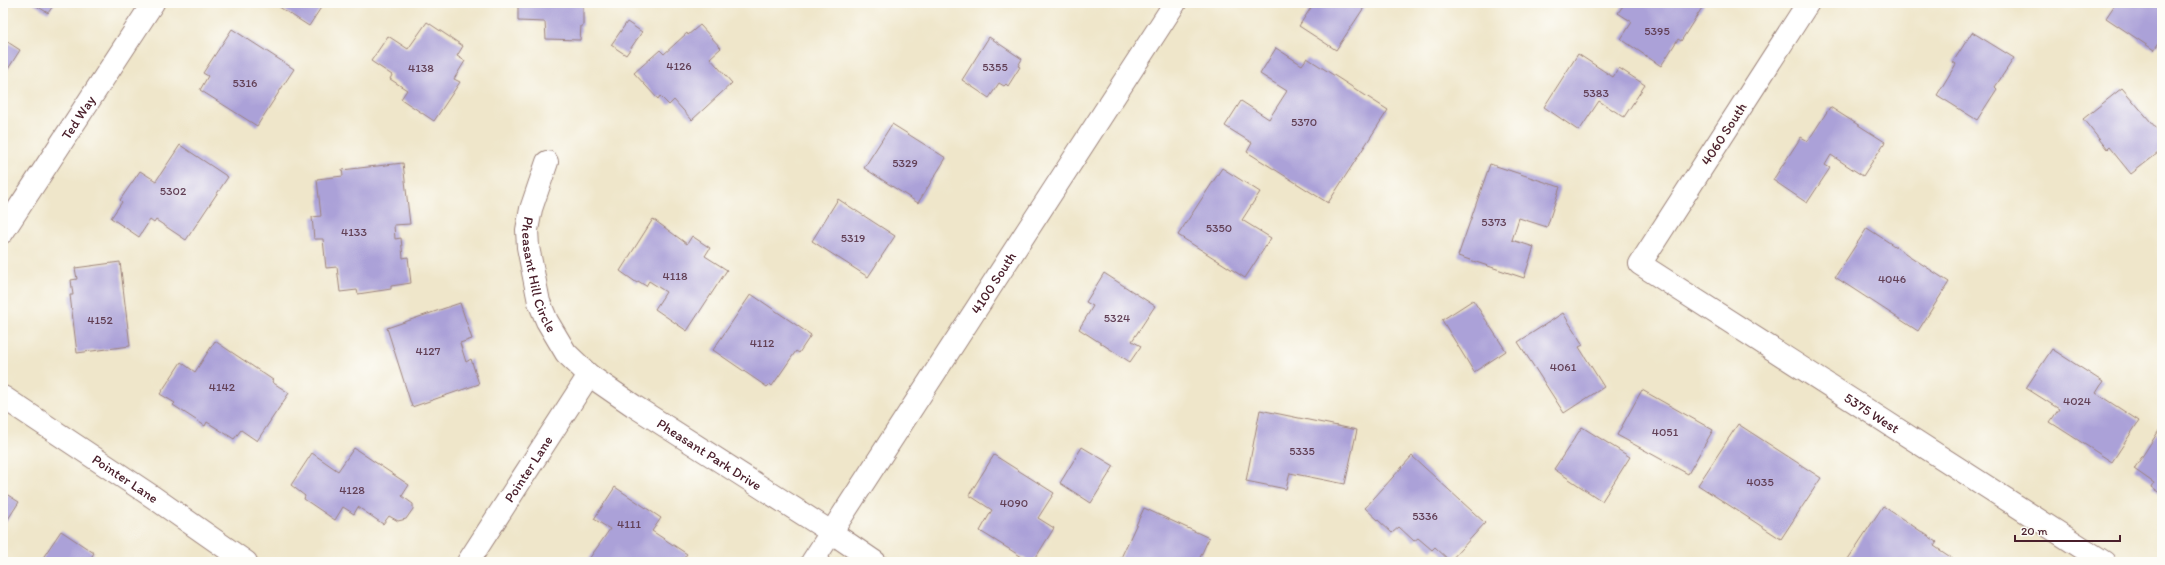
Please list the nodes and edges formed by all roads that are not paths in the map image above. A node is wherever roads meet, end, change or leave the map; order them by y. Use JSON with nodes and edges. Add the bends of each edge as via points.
{"nodes":[{"id":1,"x":153,"y":3,"type":"edge"},
{"id":2,"x":1175,"y":3,"type":"edge"},
{"id":3,"x":1808,"y":3,"type":"edge"},
{"id":4,"x":547,"y":162,"type":"dead end"},
{"id":5,"x":3,"y":232,"type":"edge"},
{"id":6,"x":1640,"y":264,"type":"joint"},
{"id":7,"x":589,"y":375,"type":"junction"},
{"id":8,"x":3,"y":397,"type":"edge"},
{"id":9,"x":831,"y":532,"type":"junction"},
{"id":10,"x":246,"y":562,"type":"edge"},
{"id":11,"x":468,"y":562,"type":"edge"},
{"id":12,"x":812,"y":562,"type":"edge"},
{"id":13,"x":875,"y":562,"type":"edge"},
{"id":14,"x":2104,"y":562,"type":"edge"}],
"edges":[{"from":1,"to":5,"type":"street","name":"Ted Way"},
{"from":2,"to":9,"type":"street","name":"4100 South"},
{"from":3,"to":6,"type":"street","name":"4060 South"},
{"from":4,"to":7,"type":"street","name":"Pheasant Hill Circle","via":[[531,209],[527,230],[528,247],[539,302],[547,321],[566,353]]},
{"from":6,"to":14,"type":"street","name":"5375 West"},
{"from":7,"to":9,"type":"street","name":"Pheasant Park Drive"},
{"from":7,"to":11,"type":"street","name":"Pointer Lane"},
{"from":8,"to":10,"type":"street","name":"Pointer Lane"},
{"from":9,"to":12,"type":"street","name":"4100 South"},
{"from":9,"to":13,"type":"street","name":"Pheasant Park Drive"}]}
